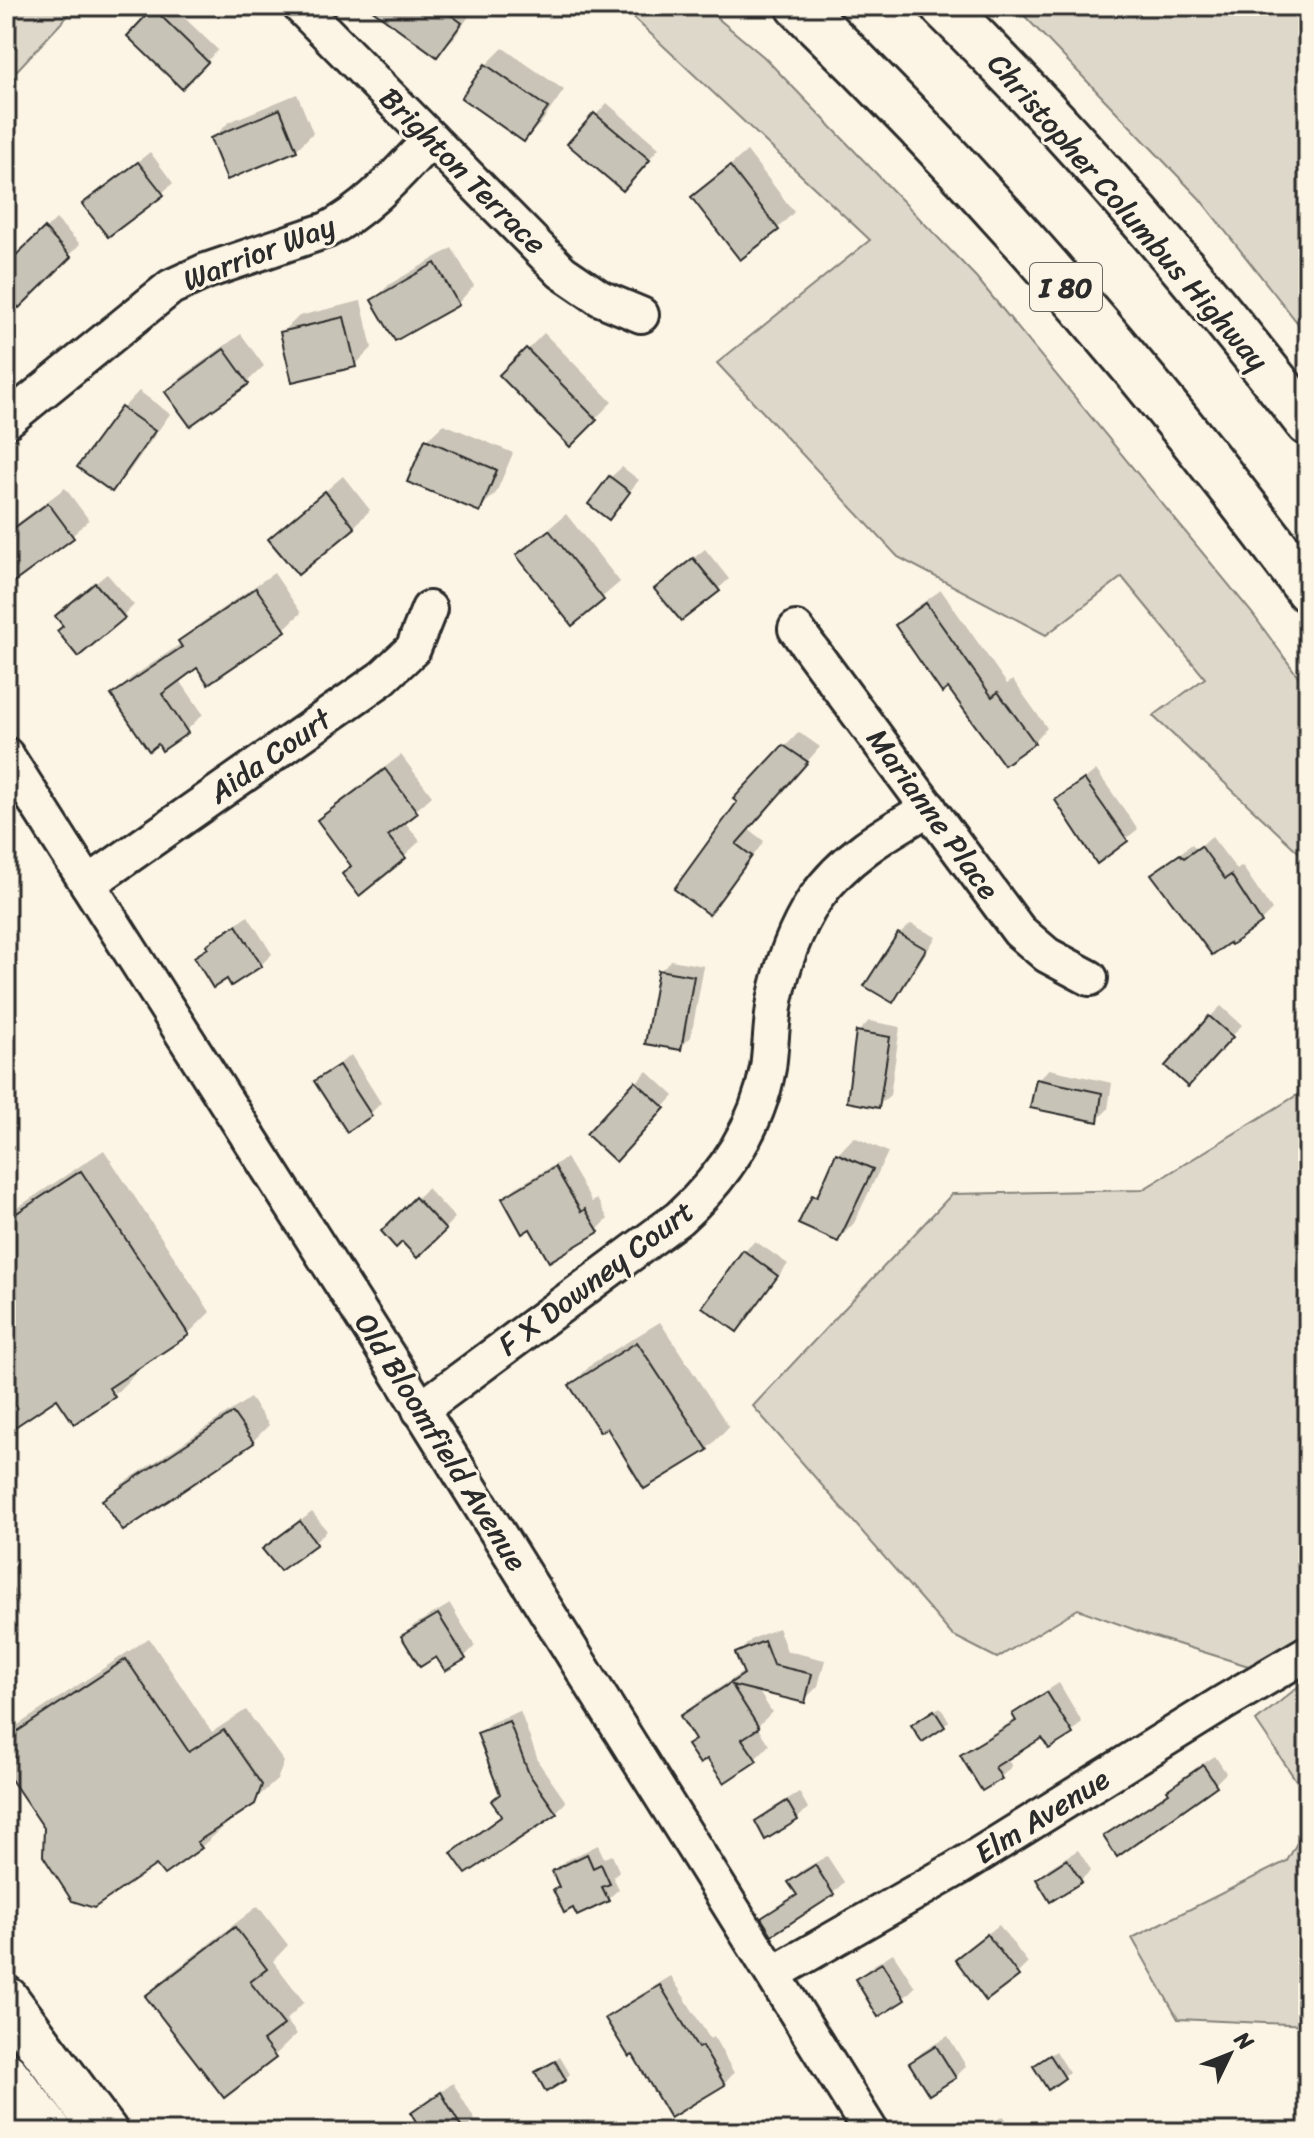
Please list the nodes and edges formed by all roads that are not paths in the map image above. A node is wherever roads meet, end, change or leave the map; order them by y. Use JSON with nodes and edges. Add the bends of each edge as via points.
{"nodes":[{"id":1,"x":300,"y":6,"type":"edge"},
{"id":2,"x":799,"y":6,"type":"edge"},
{"id":3,"x":943,"y":6,"type":"edge"},
{"id":4,"x":431,"y":139,"type":"junction"},
{"id":5,"x":641,"y":315,"type":"dead end"},
{"id":6,"x":6,"y":421,"type":"edge"},
{"id":7,"x":1308,"y":423,"type":"edge"},
{"id":8,"x":1308,"y":590,"type":"edge"},
{"id":9,"x":429,"y":609,"type":"dead end"},
{"id":10,"x":796,"y":629,"type":"dead end"},
{"id":11,"x":6,"y":755,"type":"edge"},
{"id":12,"x":929,"y":808,"type":"junction"},
{"id":13,"x":88,"y":884,"type":"junction"},
{"id":14,"x":1090,"y":978,"type":"dead end"},
{"id":15,"x":420,"y":1410,"type":"junction"},
{"id":16,"x":1308,"y":1653,"type":"edge"},
{"id":17,"x":773,"y":1974,"type":"junction"},
{"id":18,"x":6,"y":1999,"type":"edge"},
{"id":19,"x":6,"y":2075,"type":"edge"},
{"id":20,"x":50,"y":2132,"type":"edge"},
{"id":21,"x":105,"y":2132,"type":"edge"},
{"id":22,"x":871,"y":2132,"type":"edge"}],
"edges":[{"from":1,"to":4,"type":"street","name":"Brighton Terrace"},
{"from":2,"to":8,"type":"highway","number":"I 80","via":[[954,163],[1082,305],[1148,381]]},
{"from":3,"to":7,"type":"highway","name":"Christopher Columbus Highway","via":[[1133,209]]},
{"from":4,"to":5,"type":"street","name":"Brighton Terrace","via":[[562,272],[600,298]]},
{"from":4,"to":6,"type":"street","name":"Warrior Way","via":[[372,200],[343,221],[171,287]]},
{"from":9,"to":13,"type":"street","name":"Aida Court","via":[[413,649],[382,678]]},
{"from":10,"to":12,"type":"street","name":"Marianne Place"},
{"from":11,"to":13,"type":"street","name":"Old Bloomfield Avenue"},
{"from":12,"to":14,"type":"street","name":"Marianne Place","via":[[1019,931],[1047,955]]},
{"from":12,"to":15,"type":"street","name":"F X Downey Court","via":[[869,843],[842,867],[800,925],[775,1001],[759,1102],[741,1142],[705,1194]]},
{"from":13,"to":15,"type":"street","name":"Old Bloomfield Avenue"},
{"from":15,"to":17,"type":"street","name":"Old Bloomfield Avenue"},
{"from":16,"to":17,"type":"street","name":"Elm Avenue","via":[[958,1868]]},
{"from":17,"to":22,"type":"street","name":"Old Bloomfield Avenue"},
{"from":18,"to":21,"type":"highway"},
{"from":19,"to":20,"type":"highway"}]}
